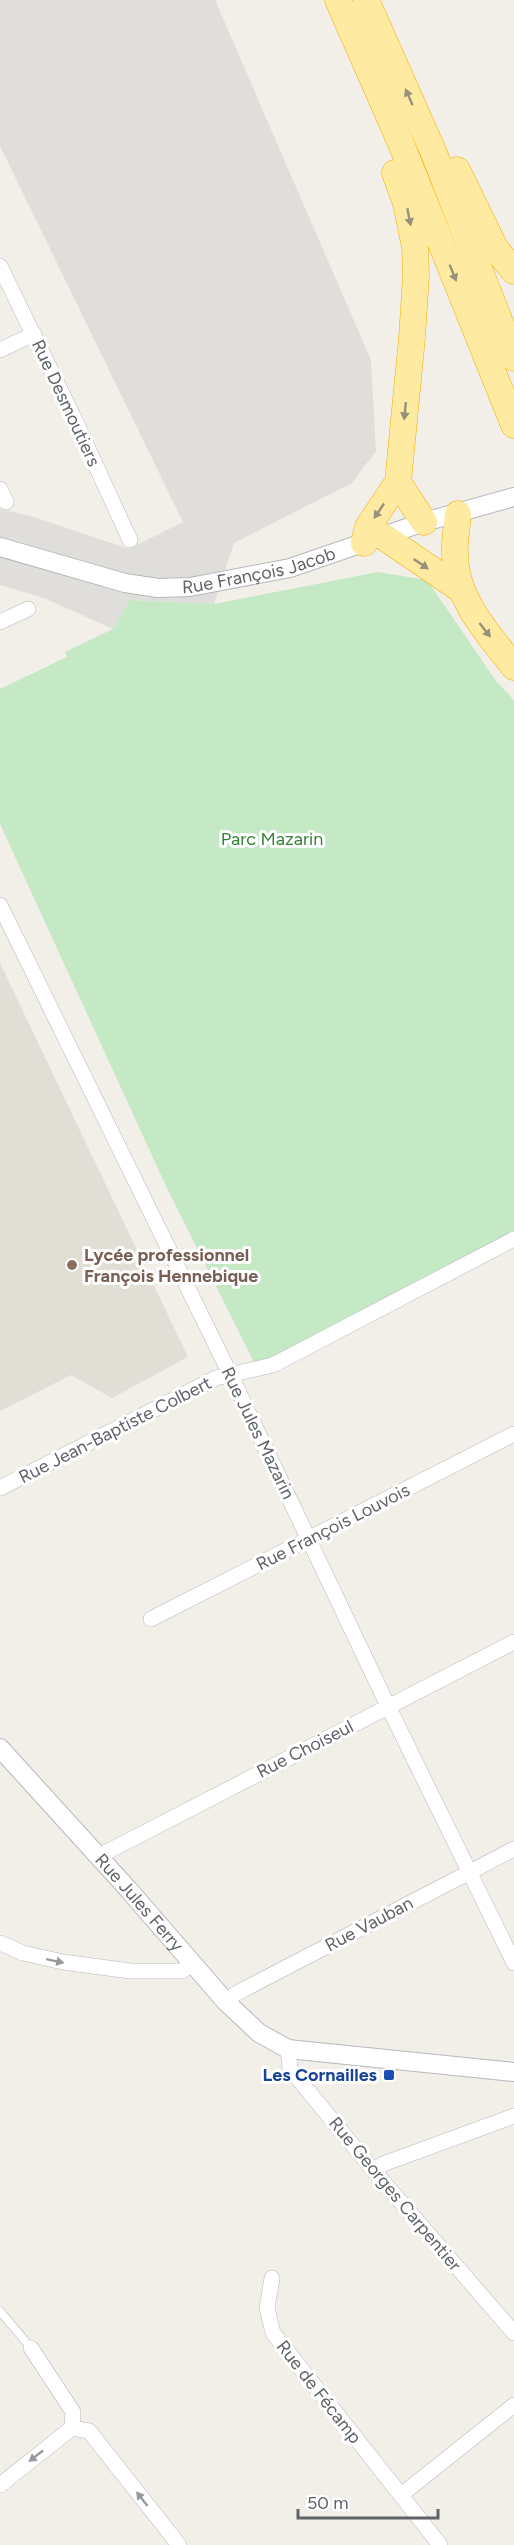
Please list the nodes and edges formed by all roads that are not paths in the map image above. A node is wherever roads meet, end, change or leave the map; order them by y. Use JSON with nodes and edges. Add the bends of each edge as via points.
{"nodes":[{"id":1,"x":338,"y":0,"type":"edge"},
{"id":2,"x":366,"y":0,"type":"edge"},
{"id":3,"x":400,"y":141,"type":"junction"},
{"id":4,"x":433,"y":151,"type":"junction"},
{"id":5,"x":0,"y":266,"type":"edge"},
{"id":6,"x":514,"y":271,"type":"edge"},
{"id":7,"x":33,"y":334,"type":"junction"},
{"id":8,"x":0,"y":350,"type":"edge"},
{"id":9,"x":514,"y":358,"type":"edge"},
{"id":10,"x":514,"y":425,"type":"edge"},
{"id":11,"x":398,"y":482,"type":"junction"},
{"id":12,"x":506,"y":500,"type":"edge"},
{"id":13,"x":458,"y":514,"type":"junction"},
{"id":14,"x":424,"y":522,"type":"junction"},
{"id":15,"x":130,"y":540,"type":"dead end"},
{"id":16,"x":374,"y":540,"type":"junction"},
{"id":17,"x":0,"y":548,"type":"edge"},
{"id":18,"x":460,"y":590,"type":"junction"},
{"id":19,"x":28,"y":609,"type":"dead end"},
{"id":20,"x":0,"y":622,"type":"edge"},
{"id":21,"x":514,"y":667,"type":"edge"},
{"id":22,"x":0,"y":905,"type":"edge"},
{"id":23,"x":514,"y":1239,"type":"edge"},
{"id":24,"x":231,"y":1376,"type":"junction"},
{"id":25,"x":514,"y":1434,"type":"edge"},
{"id":26,"x":0,"y":1488,"type":"edge"},
{"id":27,"x":309,"y":1539,"type":"junction"},
{"id":28,"x":151,"y":1619,"type":"dead end"},
{"id":29,"x":514,"y":1642,"type":"edge"},
{"id":30,"x":388,"y":1706,"type":"junction"},
{"id":31,"x":0,"y":1748,"type":"edge"},
{"id":32,"x":514,"y":1849,"type":"edge"},
{"id":33,"x":97,"y":1857,"type":"junction"},
{"id":34,"x":469,"y":1872,"type":"junction"},
{"id":35,"x":0,"y":1943,"type":"edge"},
{"id":36,"x":514,"y":1963,"type":"edge"},
{"id":37,"x":191,"y":1964,"type":"junction"},
{"id":38,"x":226,"y":2002,"type":"junction"},
{"id":39,"x":288,"y":2049,"type":"junction"},
{"id":40,"x":514,"y":2072,"type":"edge"},
{"id":41,"x":514,"y":2116,"type":"edge"},
{"id":42,"x":374,"y":2171,"type":"junction"},
{"id":43,"x":272,"y":2278,"type":"dead end"},
{"id":44,"x":0,"y":2311,"type":"edge"},
{"id":45,"x":514,"y":2333,"type":"edge"},
{"id":46,"x":31,"y":2348,"type":"joint"},
{"id":47,"x":514,"y":2405,"type":"edge"},
{"id":48,"x":72,"y":2428,"type":"junction"},
{"id":49,"x":0,"y":2485,"type":"edge"},
{"id":50,"x":401,"y":2496,"type":"junction"},
{"id":51,"x":179,"y":2545,"type":"edge"},
{"id":52,"x":440,"y":2545,"type":"edge"}],
"edges":[{"from":1,"to":3,"type":"highway"},
{"from":4,"to":2,"type":"highway","one_way":true},
{"from":3,"to":10,"type":"highway","one_way":true},
{"from":3,"to":11,"type":"highway","one_way":true,"via":[[394,169],[406,203],[416,276]]},
{"from":4,"to":6,"type":"highway","via":[[454,166],[495,248]]},
{"from":4,"to":9,"type":"highway"},
{"from":5,"to":7,"type":"street","name":"Rue Desmoutiers"},
{"from":7,"to":8,"type":"street"},
{"from":7,"to":15,"type":"street","name":"Rue Desmoutiers"},
{"from":11,"to":14,"type":"highway"},
{"from":11,"to":16,"type":"highway","one_way":true,"via":[[368,527]]},
{"from":12,"to":13,"type":"street","name":"Rue François Jacob"},
{"from":13,"to":14,"type":"street","name":"Rue François Jacob"},
{"from":13,"to":18,"type":"highway","via":[[454,556]]},
{"from":14,"to":16,"type":"street","name":"Rue François Jacob"},
{"from":16,"to":17,"type":"street","name":"Rue François Jacob","via":[[290,568],[200,586],[158,588],[125,583]]},
{"from":16,"to":18,"type":"highway","one_way":true},
{"from":18,"to":21,"type":"highway","one_way":true,"via":[[473,614]]},
{"from":19,"to":20,"type":"street"},
{"from":22,"to":24,"type":"street","name":"Rue Jules Mazarin"},
{"from":23,"to":24,"type":"street","name":"Rue Jean-Baptiste Colbert","via":[[273,1365]]},
{"from":24,"to":26,"type":"street","name":"Rue Jean-Baptiste Colbert","via":[[216,1378]]},
{"from":24,"to":27,"type":"street","name":"Rue Jules Mazarin"},
{"from":25,"to":27,"type":"street","name":"Rue François Louvois"},
{"from":27,"to":28,"type":"street","name":"Rue François Louvois"},
{"from":27,"to":30,"type":"street","name":"Rue Jules Mazarin"},
{"from":29,"to":30,"type":"street","name":"Rue Choiseul"},
{"from":30,"to":33,"type":"street","name":"Rue Choiseul"},
{"from":30,"to":34,"type":"street","name":"Rue Jules Mazarin"},
{"from":31,"to":33,"type":"street","name":"Rue Jules Ferry"},
{"from":32,"to":34,"type":"street","name":"Rue Vauban"},
{"from":33,"to":37,"type":"street","name":"Rue Jules Ferry"},
{"from":34,"to":36,"type":"street","name":"Rue Jules Mazarin"},
{"from":34,"to":38,"type":"street","name":"Rue Vauban"},
{"from":35,"to":37,"type":"street","one_way":true,"via":[[63,1962],[130,1971],[182,1971]]},
{"from":37,"to":38,"type":"street","name":"Rue Jules Ferry"},
{"from":38,"to":39,"type":"street","name":"Rue Jules Ferry","via":[[259,2033]]},
{"from":39,"to":40,"type":"street"},
{"from":39,"to":42,"type":"street","name":"Rue Georges Carpentier","via":[[290,2069]]},
{"from":41,"to":42,"type":"street","via":[[383,2164]]},
{"from":42,"to":45,"type":"street","name":"Rue Georges Carpentier"},
{"from":43,"to":50,"type":"street","name":"Rue de Fécamp","via":[[267,2308],[273,2333]]},
{"from":44,"to":46,"type":"lane"},
{"from":46,"to":48,"type":"street","via":[[73,2412]]},
{"from":47,"to":50,"type":"street"},
{"from":48,"to":49,"type":"street","one_way":true},
{"from":51,"to":48,"type":"street","one_way":true,"via":[[89,2431]]},
{"from":50,"to":52,"type":"street","name":"Rue de Fécamp"}]}
